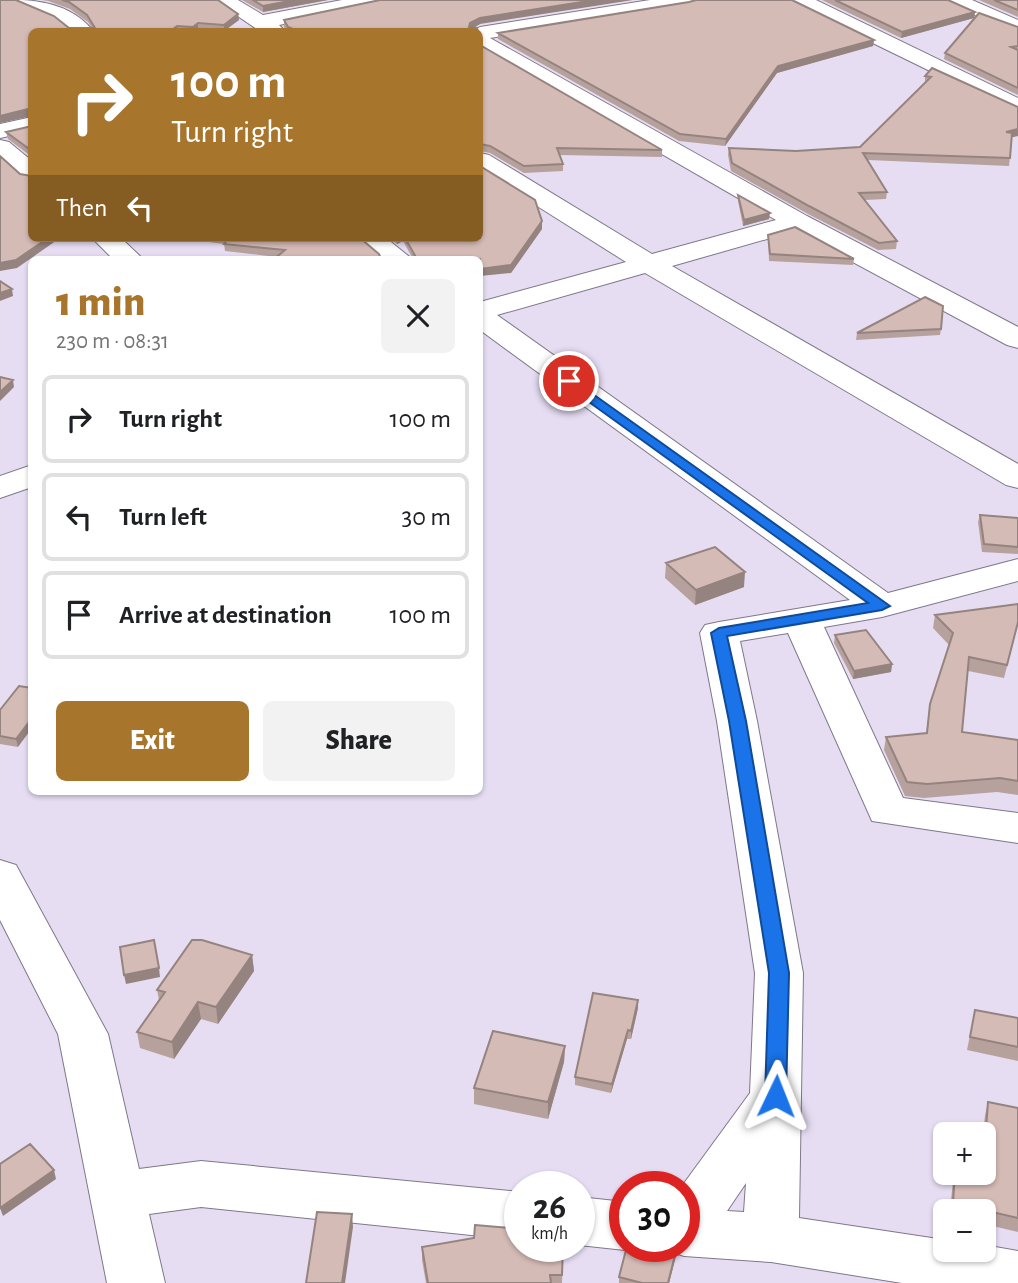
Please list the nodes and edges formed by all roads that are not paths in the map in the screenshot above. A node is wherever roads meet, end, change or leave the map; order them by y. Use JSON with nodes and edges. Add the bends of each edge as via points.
{"nodes":[{"id":1,"x":25,"y":0,"type":"edge"},
{"id":2,"x":224,"y":0,"type":"edge"},
{"id":3,"x":372,"y":0,"type":"edge"},
{"id":4,"x":543,"y":0,"type":"edge"},
{"id":5,"x":688,"y":0,"type":"edge"},
{"id":6,"x":800,"y":0,"type":"edge"},
{"id":7,"x":955,"y":0,"type":"edge"},
{"id":8,"x":574,"y":17,"type":"junction"},
{"id":9,"x":268,"y":27,"type":"edge"},
{"id":10,"x":1018,"y":27,"type":"edge"},
{"id":11,"x":79,"y":28,"type":"edge"},
{"id":12,"x":483,"y":32,"type":"edge"},
{"id":13,"x":483,"y":43,"type":"edge"},
{"id":14,"x":1018,"y":107,"type":"edge"},
{"id":15,"x":28,"y":125,"type":"edge"},
{"id":16,"x":0,"y":131,"type":"edge"},
{"id":17,"x":0,"y":147,"type":"edge"},
{"id":18,"x":483,"y":162,"type":"edge"},
{"id":19,"x":28,"y":171,"type":"edge"},
{"id":20,"x":799,"y":222,"type":"junction"},
{"id":21,"x":110,"y":242,"type":"edge"},
{"id":22,"x":375,"y":242,"type":"edge"},
{"id":23,"x":126,"y":256,"type":"edge"},
{"id":24,"x":394,"y":256,"type":"edge"},
{"id":25,"x":647,"y":263,"type":"junction"},
{"id":26,"x":483,"y":310,"type":"edge"},
{"id":27,"x":483,"y":319,"type":"edge"},
{"id":28,"x":1018,"y":339,"type":"edge"},
{"id":29,"x":28,"y":477,"type":"edge"},
{"id":30,"x":1018,"y":478,"type":"edge"},
{"id":31,"x":0,"y":488,"type":"edge"},
{"id":32,"x":1018,"y":570,"type":"edge"},
{"id":33,"x":882,"y":606,"type":"junction"},
{"id":34,"x":802,"y":619,"type":"junction"},
{"id":35,"x":1018,"y":828,"type":"edge"},
{"id":36,"x":0,"y":876,"type":"edge"},
{"id":37,"x":776,"y":1096,"type":"junction"},
{"id":38,"x":116,"y":1195,"type":"junction"},
{"id":39,"x":700,"y":1207,"type":"edge"},
{"id":40,"x":504,"y":1214,"type":"edge"},
{"id":41,"x":700,"y":1231,"type":"edge"},
{"id":42,"x":771,"y":1238,"type":"junction"},
{"id":43,"x":1018,"y":1276,"type":"edge"},
{"id":44,"x":136,"y":1283,"type":"edge"}],
"edges":[{"from":1,"to":11,"type":"street"},
{"from":2,"to":9,"type":"street"},
{"from":3,"to":9,"type":"street"},
{"from":4,"to":8,"type":"street"},
{"from":5,"to":8,"type":"street"},
{"from":6,"to":14,"type":"street"},
{"from":7,"to":10,"type":"street"},
{"from":8,"to":12,"type":"street"},
{"from":13,"to":20,"type":"street"},
{"from":15,"to":16,"type":"street"},
{"from":17,"to":19,"type":"street"},
{"from":18,"to":25,"type":"street"},
{"from":20,"to":25,"type":"street"},
{"from":20,"to":28,"type":"street"},
{"from":21,"to":23,"type":"street"},
{"from":22,"to":24,"type":"street"},
{"from":25,"to":26,"type":"street"},
{"from":25,"to":30,"type":"street"},
{"from":27,"to":33,"type":"street"},
{"from":29,"to":31,"type":"street"},
{"from":32,"to":33,"type":"street"},
{"from":33,"to":34,"type":"street"},
{"from":34,"to":35,"type":"street","via":[[887,811]]},
{"from":34,"to":37,"type":"street","via":[[719,633],[779,973]]},
{"from":36,"to":38,"type":"street","via":[[83,1034]]},
{"from":37,"to":39,"type":"street"},
{"from":37,"to":42,"type":"street"},
{"from":38,"to":40,"type":"street","via":[[201,1184]]},
{"from":38,"to":44,"type":"street"},
{"from":41,"to":42,"type":"street"},
{"from":42,"to":43,"type":"street"}]}
